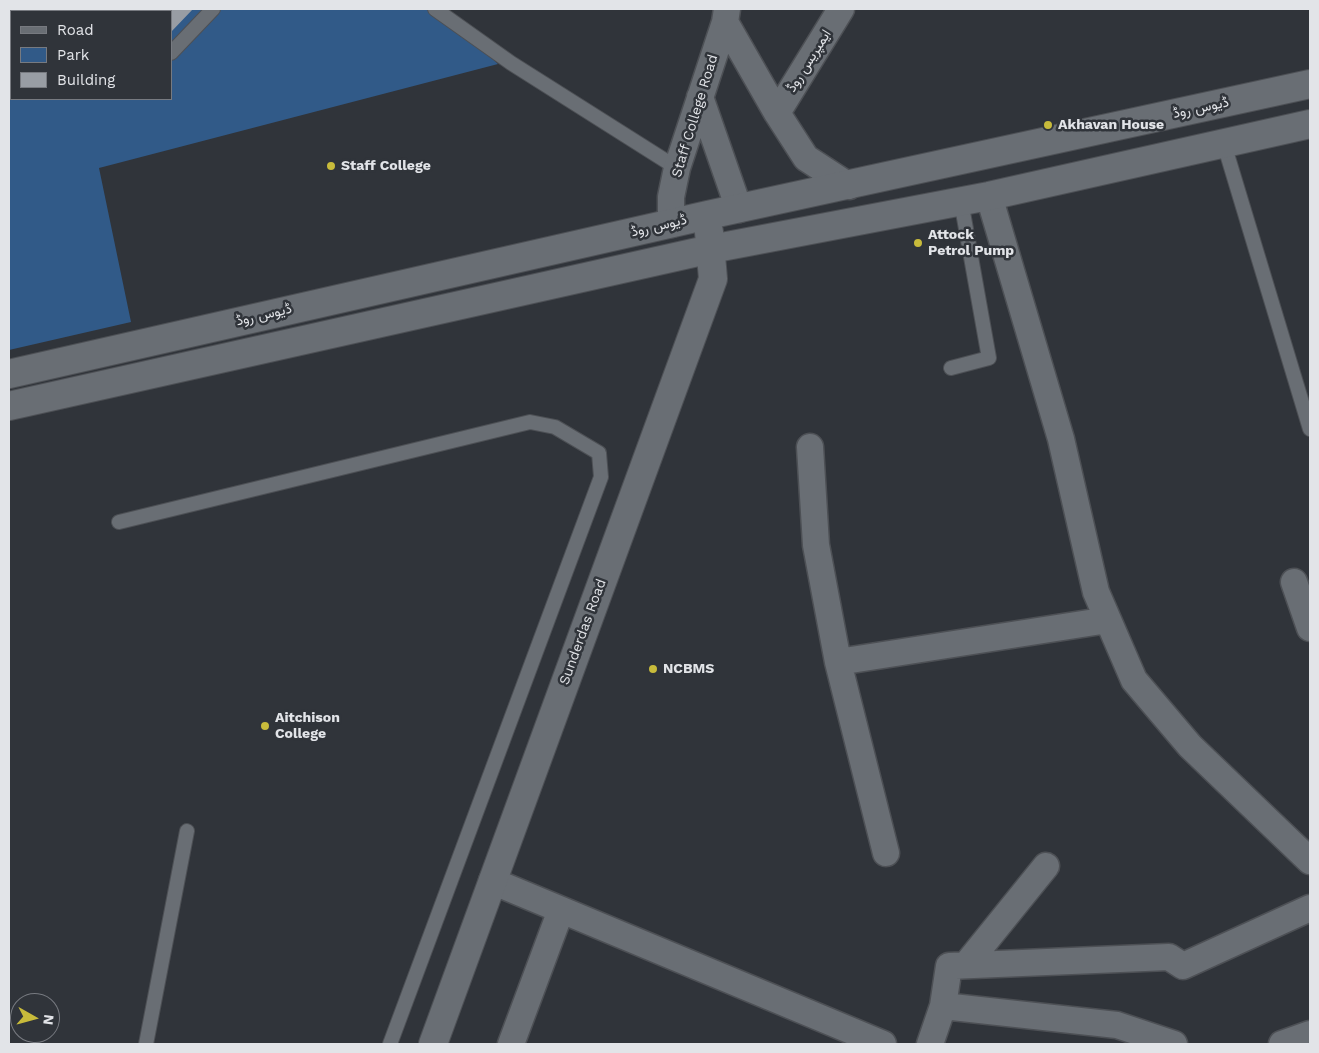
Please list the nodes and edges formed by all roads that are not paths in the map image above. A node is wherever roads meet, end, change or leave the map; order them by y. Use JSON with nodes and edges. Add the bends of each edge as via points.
{"nodes":[{"id":1,"x":213,"y":9,"type":"edge"},
{"id":2,"x":435,"y":9,"type":"edge"},
{"id":3,"x":841,"y":9,"type":"edge"},
{"id":4,"x":726,"y":16,"type":"edge"},
{"id":5,"x":172,"y":53,"type":"edge"},
{"id":6,"x":1310,"y":84,"type":"edge"},
{"id":7,"x":700,"y":96,"type":"junction"},
{"id":8,"x":777,"y":113,"type":"junction"},
{"id":9,"x":1310,"y":124,"type":"edge"},
{"id":10,"x":1224,"y":144,"type":"junction"},
{"id":11,"x":677,"y":168,"type":"junction"},
{"id":12,"x":849,"y":186,"type":"junction"},
{"id":13,"x":989,"y":196,"type":"junction"},
{"id":14,"x":961,"y":201,"type":"junction"},
{"id":15,"x":740,"y":209,"type":"junction"},
{"id":16,"x":708,"y":215,"type":"junction"},
{"id":17,"x":671,"y":224,"type":"junction"},
{"id":18,"x":710,"y":249,"type":"junction"},
{"id":19,"x":951,"y":368,"type":"dead end"},
{"id":20,"x":9,"y":374,"type":"edge"},
{"id":21,"x":9,"y":406,"type":"edge"},
{"id":22,"x":1310,"y":429,"type":"edge"},
{"id":23,"x":810,"y":447,"type":"dead end"},
{"id":24,"x":120,"y":522,"type":"dead end"},
{"id":25,"x":1294,"y":582,"type":"dead end"},
{"id":26,"x":1108,"y":620,"type":"junction"},
{"id":27,"x":1310,"y":628,"type":"edge"},
{"id":28,"x":838,"y":662,"type":"junction"},
{"id":29,"x":187,"y":831,"type":"dead end"},
{"id":30,"x":886,"y":853,"type":"dead end"},
{"id":31,"x":1310,"y":861,"type":"edge"},
{"id":32,"x":1046,"y":866,"type":"dead end"},
{"id":33,"x":492,"y":881,"type":"junction"},
{"id":34,"x":1310,"y":908,"type":"edge"},
{"id":35,"x":561,"y":910,"type":"junction"},
{"id":36,"x":966,"y":965,"type":"junction"},
{"id":37,"x":944,"y":1006,"type":"junction"},
{"id":38,"x":1310,"y":1034,"type":"edge"},
{"id":39,"x":146,"y":1044,"type":"edge"},
{"id":40,"x":390,"y":1044,"type":"edge"},
{"id":41,"x":432,"y":1044,"type":"edge"},
{"id":42,"x":511,"y":1044,"type":"edge"},
{"id":43,"x":883,"y":1044,"type":"edge"},
{"id":44,"x":930,"y":1044,"type":"edge"},
{"id":45,"x":1174,"y":1044,"type":"edge"},
{"id":46,"x":1282,"y":1044,"type":"edge"}],
"edges":[{"from":1,"to":5,"type":"lane"},
{"from":2,"to":11,"type":"lane","via":[[512,63]]},
{"from":3,"to":8,"type":"street","name":"ایمپریس روڈ"},
{"from":4,"to":7,"type":"street","name":"Staff College Road"},
{"from":4,"to":8,"type":"street"},
{"from":6,"to":12,"type":"main road","name":"ڈیوس روڈ"},
{"from":7,"to":11,"type":"street","name":"Staff College Road"},
{"from":7,"to":15,"type":"street"},
{"from":8,"to":12,"type":"street","via":[[806,158]]},
{"from":9,"to":10,"type":"main road"},
{"from":10,"to":13,"type":"main road"},
{"from":10,"to":22,"type":"lane"},
{"from":11,"to":17,"type":"street","name":"Staff College Road","via":[[671,197]]},
{"from":12,"to":15,"type":"main road","name":"ڈیوس روڈ"},
{"from":13,"to":14,"type":"main road"},
{"from":13,"to":26,"type":"street","via":[[1062,439],[1096,592]]},
{"from":14,"to":18,"type":"main road"},
{"from":14,"to":19,"type":"lane","via":[[989,358]]},
{"from":15,"to":16,"type":"main road","name":"ڈیوس روڈ"},
{"from":16,"to":17,"type":"main road","name":"ڈیوس روڈ"},
{"from":16,"to":18,"type":"main road","name":"Sunderdas Road"},
{"from":17,"to":20,"type":"main road","name":"ڈیوس روڈ"},
{"from":18,"to":21,"type":"main road"},
{"from":18,"to":33,"type":"main road","name":"Sunderdas Road","via":[[713,279]]},
{"from":23,"to":28,"type":"street","via":[[816,545]]},
{"from":24,"to":40,"type":"lane","via":[[530,422],[555,427],[599,453],[601,477]]},
{"from":25,"to":27,"type":"street"},
{"from":26,"to":28,"type":"street"},
{"from":26,"to":31,"type":"street","via":[[1134,680],[1190,746]]},
{"from":28,"to":30,"type":"street"},
{"from":29,"to":39,"type":"lane"},
{"from":32,"to":36,"type":"street"},
{"from":33,"to":35,"type":"street"},
{"from":33,"to":41,"type":"main road","name":"Sunderdas Road"},
{"from":34,"to":36,"type":"street","via":[[1183,966],[1170,957]]},
{"from":35,"to":42,"type":"street"},
{"from":35,"to":43,"type":"street"},
{"from":36,"to":37,"type":"street","via":[[949,966]]},
{"from":37,"to":44,"type":"street"},
{"from":37,"to":45,"type":"street","via":[[1117,1025]]},
{"from":38,"to":46,"type":"street"}]}
